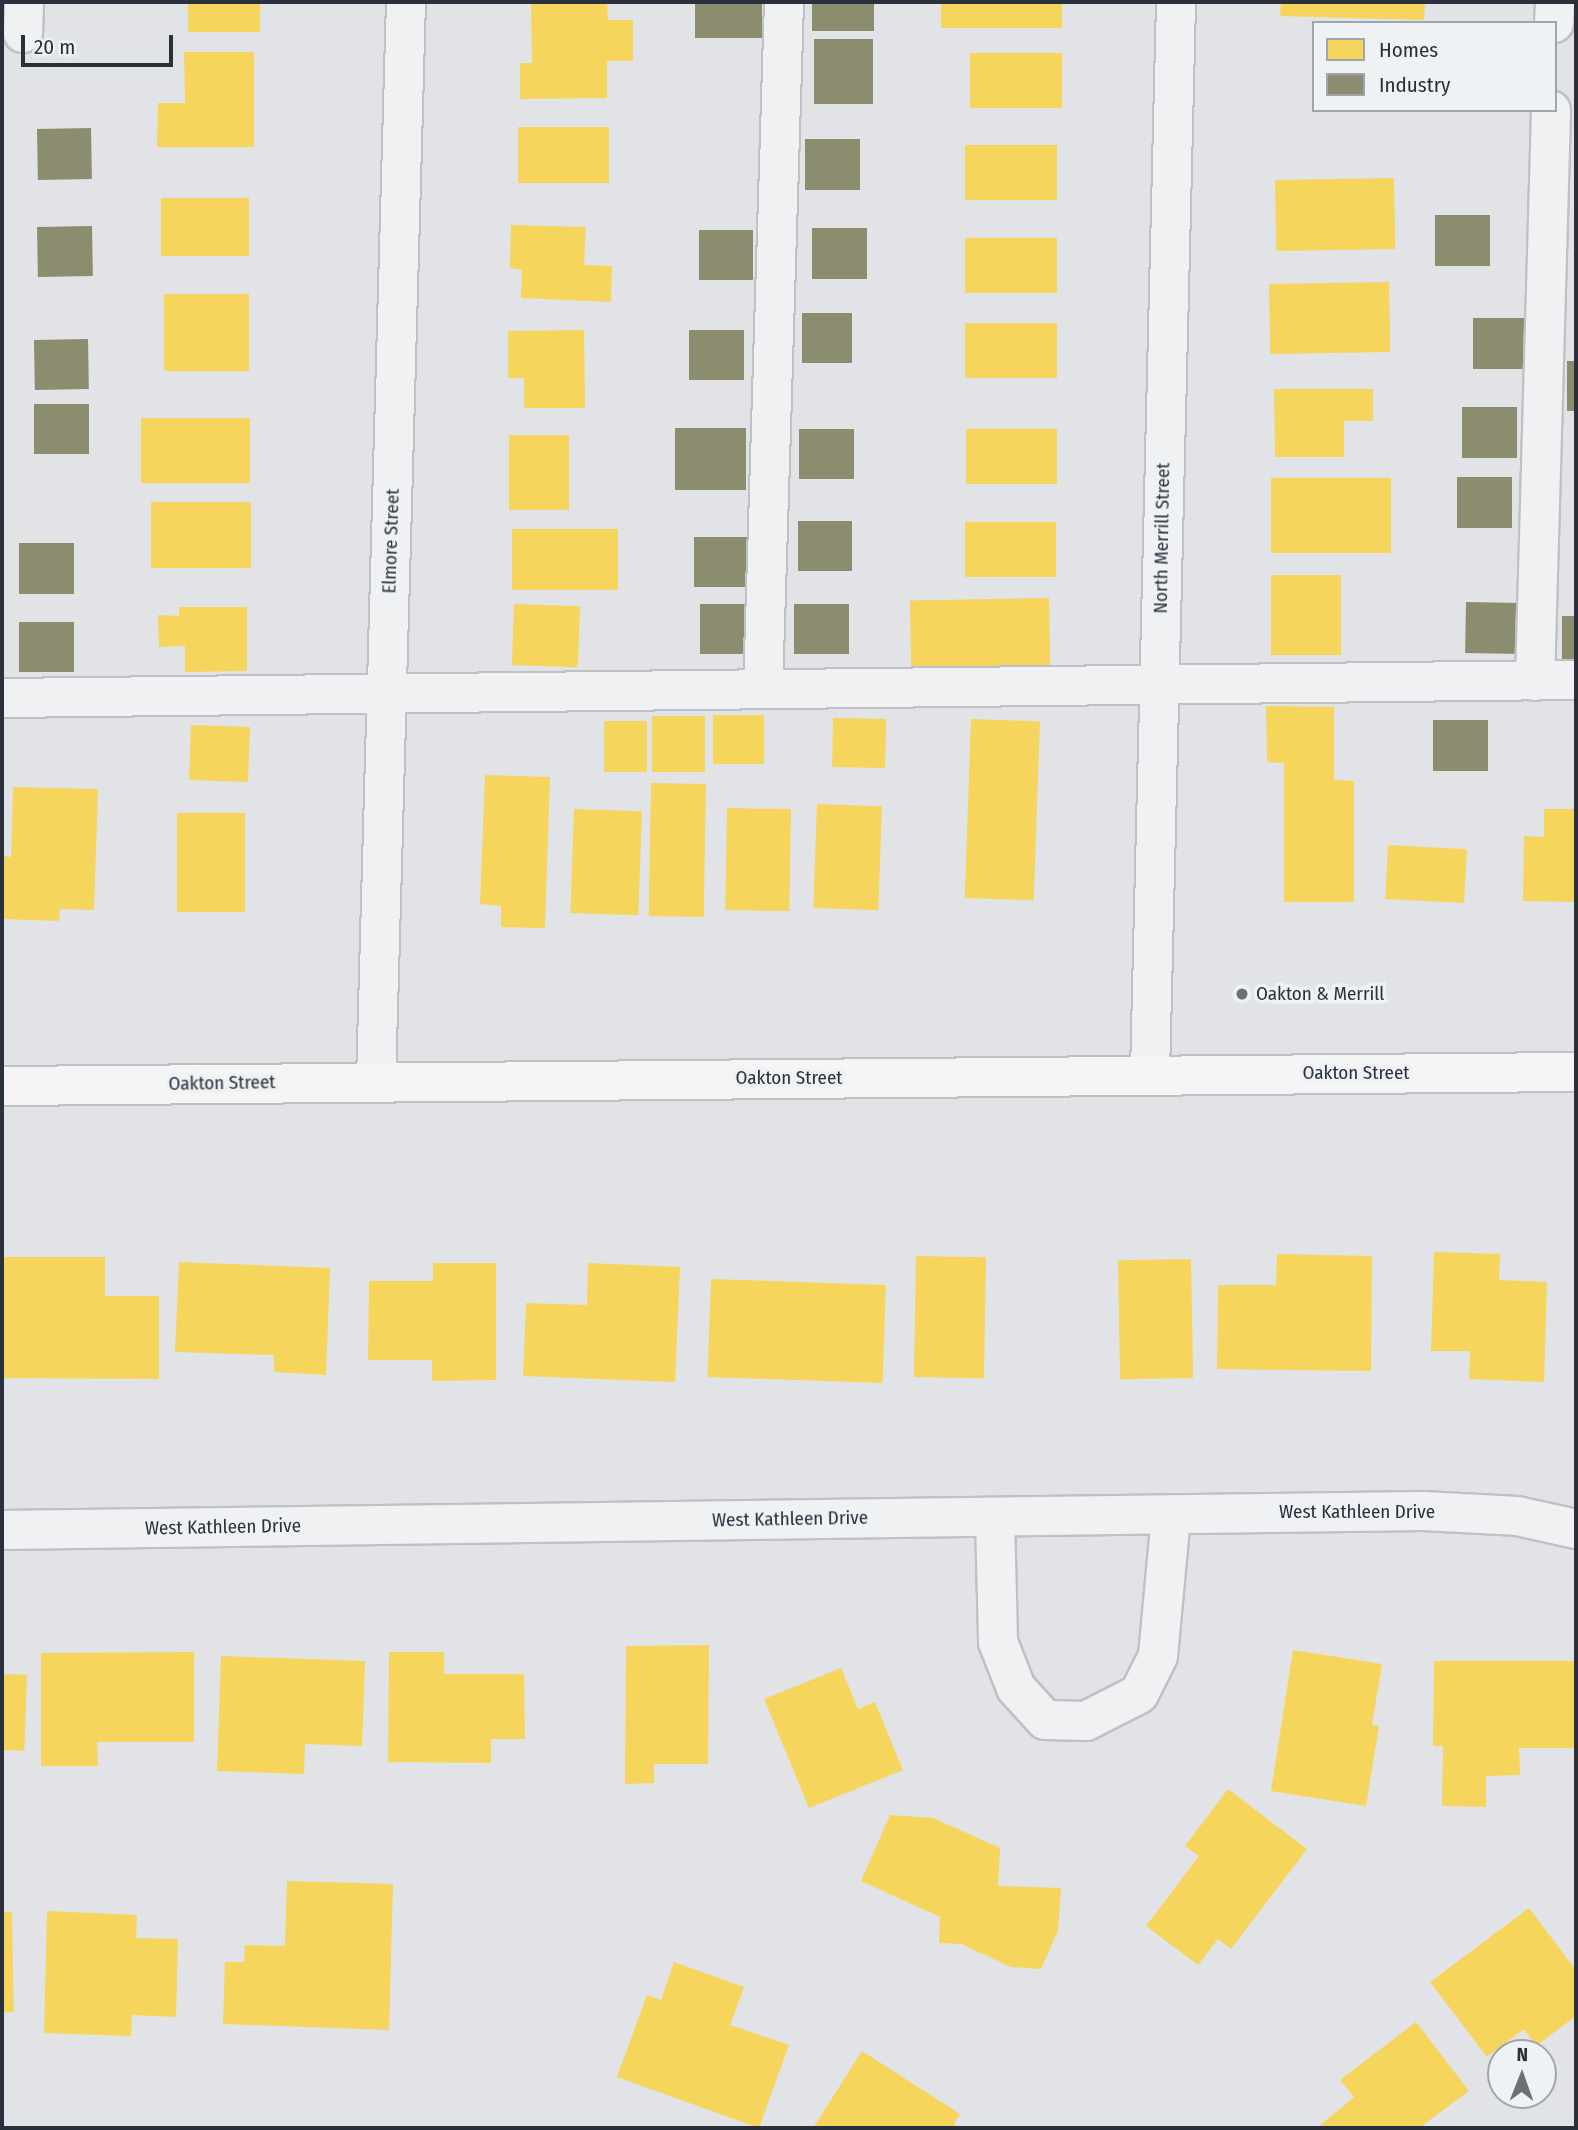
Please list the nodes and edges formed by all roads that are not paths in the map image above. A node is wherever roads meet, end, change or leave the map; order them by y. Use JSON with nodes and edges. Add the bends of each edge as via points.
{"nodes":[{"id":1,"x":406,"y":2,"type":"edge"},
{"id":2,"x":784,"y":2,"type":"edge"},
{"id":3,"x":1176,"y":2,"type":"edge"},
{"id":4,"x":1555,"y":2,"type":"edge"},
{"id":5,"x":1554,"y":21,"type":"edge"},
{"id":6,"x":1552,"y":112,"type":"edge"},
{"id":7,"x":1576,"y":680,"type":"edge"},
{"id":8,"x":1535,"y":681,"type":"junction"},
{"id":9,"x":1159,"y":685,"type":"junction"},
{"id":10,"x":763,"y":689,"type":"junction"},
{"id":11,"x":387,"y":694,"type":"junction"},
{"id":12,"x":2,"y":698,"type":"edge"},
{"id":13,"x":1576,"y":1072,"type":"edge"},
{"id":14,"x":1150,"y":1074,"type":"junction"},
{"id":15,"x":376,"y":1081,"type":"junction"},
{"id":16,"x":2,"y":1086,"type":"edge"},
{"id":17,"x":1171,"y":1515,"type":"junction"},
{"id":18,"x":995,"y":1517,"type":"junction"},
{"id":19,"x":1576,"y":1529,"type":"edge"},
{"id":20,"x":2,"y":1530,"type":"edge"}],
"edges":[{"from":1,"to":11,"type":"street","name":"Elmore Street"},
{"from":2,"to":10,"type":"street"},
{"from":3,"to":9,"type":"street","name":"North Merrill Street"},
{"from":4,"to":5,"type":"street"},
{"from":6,"to":8,"type":"street"},
{"from":7,"to":8,"type":"street"},
{"from":8,"to":9,"type":"street"},
{"from":9,"to":10,"type":"street"},
{"from":9,"to":14,"type":"street","name":"North Merrill Street"},
{"from":10,"to":11,"type":"street"},
{"from":11,"to":12,"type":"street"},
{"from":11,"to":15,"type":"street","name":"Elmore Street"},
{"from":13,"to":14,"type":"main road","name":"Oakton Street"},
{"from":14,"to":15,"type":"main road","name":"Oakton Street"},
{"from":15,"to":16,"type":"main road","name":"Oakton Street"},
{"from":17,"to":18,"type":"street","name":"West Kathleen Drive"},
{"from":17,"to":18,"type":"street","via":[[1158,1656],[1139,1694],[1086,1721],[1045,1720],[1016,1688],[998,1642]]},
{"from":17,"to":19,"type":"street","name":"West Kathleen Drive","via":[[1423,1511],[1517,1516]]},
{"from":18,"to":20,"type":"street","name":"West Kathleen Drive"}]}
